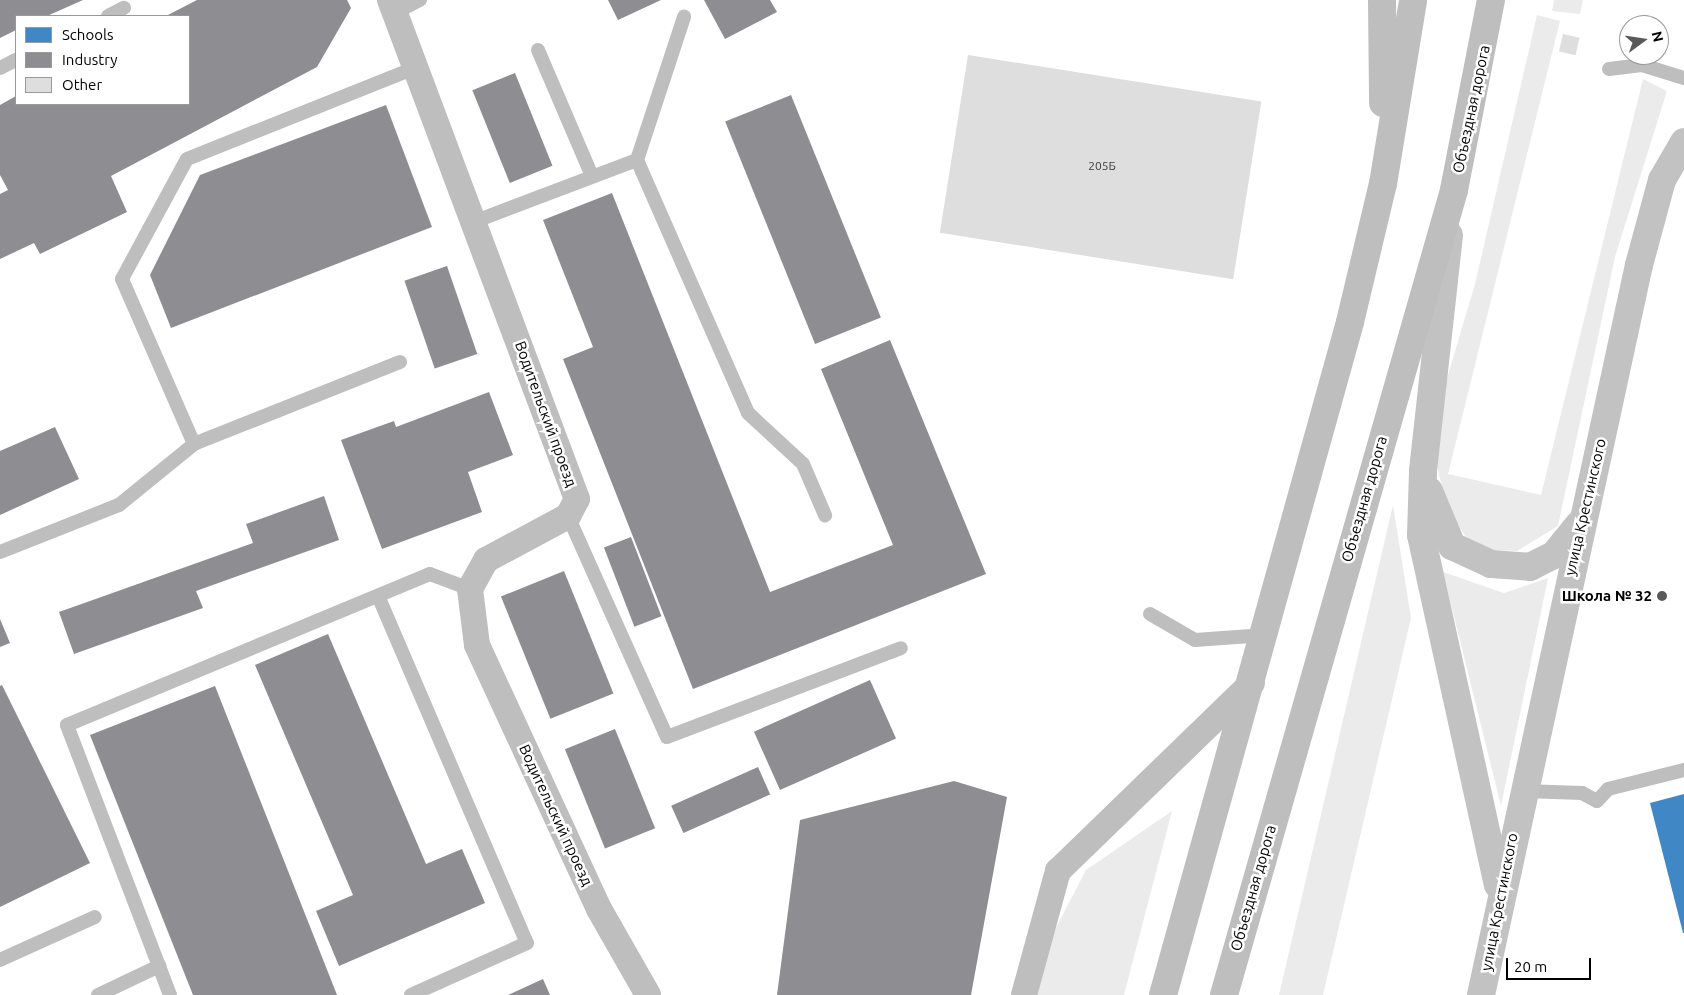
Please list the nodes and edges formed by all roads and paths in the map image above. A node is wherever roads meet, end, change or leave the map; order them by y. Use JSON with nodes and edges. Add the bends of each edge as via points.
{"nodes":[{"id":1,"x":420,"y":0,"type":"edge"},
{"id":2,"x":1382,"y":0,"type":"edge"},
{"id":3,"x":1413,"y":0,"type":"edge"},
{"id":4,"x":1491,"y":0,"type":"edge"},
{"id":5,"x":1498,"y":0,"type":"edge"},
{"id":6,"x":393,"y":6,"type":"edge"},
{"id":7,"x":124,"y":8,"type":"dead end"},
{"id":8,"x":110,"y":15,"type":"edge"},
{"id":9,"x":684,"y":17,"type":"dead end"},
{"id":10,"x":538,"y":50,"type":"dead end"},
{"id":11,"x":1484,"y":51,"type":"junction"},
{"id":12,"x":15,"y":60,"type":"edge"},
{"id":13,"x":419,"y":66,"type":"junction"},
{"id":14,"x":0,"y":68,"type":"edge"},
{"id":15,"x":1609,"y":70,"type":"dead end"},
{"id":16,"x":1684,"y":78,"type":"edge"},
{"id":17,"x":1684,"y":142,"type":"edge"},
{"id":18,"x":637,"y":160,"type":"junction"},
{"id":19,"x":592,"y":176,"type":"junction"},
{"id":20,"x":1383,"y":184,"type":"junction"},
{"id":21,"x":1454,"y":190,"type":"junction"},
{"id":22,"x":476,"y":222,"type":"junction"},
{"id":23,"x":400,"y":362,"type":"dead end"},
{"id":24,"x":194,"y":444,"type":"junction"},
{"id":25,"x":1423,"y":472,"type":"junction"},
{"id":26,"x":568,"y":516,"type":"junction"},
{"id":27,"x":825,"y":516,"type":"dead end"},
{"id":28,"x":1583,"y":518,"type":"junction"},
{"id":29,"x":0,"y":552,"type":"edge"},
{"id":30,"x":470,"y":589,"type":"junction"},
{"id":31,"x":379,"y":598,"type":"junction"},
{"id":32,"x":1150,"y":614,"type":"dead end"},
{"id":33,"x":1265,"y":635,"type":"junction"},
{"id":34,"x":901,"y":648,"type":"dead end"},
{"id":35,"x":1252,"y":682,"type":"junction"},
{"id":36,"x":1684,"y":770,"type":"edge"},
{"id":37,"x":1521,"y":791,"type":"junction"},
{"id":38,"x":1500,"y":893,"type":"junction"},
{"id":39,"x":95,"y":917,"type":"dead end"},
{"id":40,"x":0,"y":960,"type":"edge"},
{"id":41,"x":159,"y":966,"type":"junction"},
{"id":42,"x":98,"y":995,"type":"edge"},
{"id":43,"x":170,"y":995,"type":"edge"},
{"id":44,"x":411,"y":995,"type":"edge"},
{"id":45,"x":648,"y":995,"type":"edge"},
{"id":46,"x":1024,"y":995,"type":"edge"},
{"id":47,"x":1164,"y":995,"type":"edge"},
{"id":48,"x":1224,"y":995,"type":"edge"},
{"id":49,"x":1480,"y":995,"type":"edge"}],
"edges":[{"from":1,"to":6,"type":"lane"},
{"from":2,"to":20,"type":"main road"},
{"from":3,"to":20,"type":"main road"},
{"from":4,"to":11,"type":"main road","name":"Объездная дорога"},
{"from":5,"to":11,"type":"main road"},
{"from":6,"to":13,"type":"street","name":"Водительский проезд"},
{"from":7,"to":8,"type":"lane"},
{"from":9,"to":18,"type":"lane"},
{"from":10,"to":19,"type":"lane"},
{"from":11,"to":21,"type":"main road","name":"Объездная дорога"},
{"from":12,"to":14,"type":"lane"},
{"from":13,"to":22,"type":"street","name":"Водительский проезд"},
{"from":13,"to":24,"type":"lane","via":[[187,159],[122,280]]},
{"from":15,"to":16,"type":"lane","via":[[1642,65]]},
{"from":17,"to":28,"type":"street","name":"улица Крестинского","via":[[1662,180],[1639,265]]},
{"from":18,"to":19,"type":"lane"},
{"from":18,"to":27,"type":"lane","via":[[748,413],[803,464]]},
{"from":19,"to":22,"type":"lane"},
{"from":20,"to":33,"type":"main road"},
{"from":21,"to":25,"type":"street"},
{"from":21,"to":48,"type":"main road","name":"Объездная дорога"},
{"from":22,"to":26,"type":"street","name":"Водительский проезд","via":[[577,499]]},
{"from":23,"to":24,"type":"lane"},
{"from":24,"to":29,"type":"lane","via":[[119,505]]},
{"from":25,"to":28,"type":"street","via":[[1440,525],[1452,546],[1491,564],[1530,567],[1554,555]]},
{"from":25,"to":38,"type":"street","via":[[1421,535]]},
{"from":26,"to":30,"type":"street","via":[[486,560]]},
{"from":26,"to":34,"type":"lane","via":[[667,737]]},
{"from":28,"to":37,"type":"street","name":"улица Крестинского"},
{"from":30,"to":31,"type":"lane","via":[[430,574]]},
{"from":30,"to":45,"type":"street","name":"Водительский проезд","via":[[477,644],[599,910]]},
{"from":31,"to":41,"type":"lane","via":[[67,725]]},
{"from":31,"to":44,"type":"lane","via":[[527,943]]},
{"from":32,"to":33,"type":"lane","via":[[1195,640]]},
{"from":33,"to":35,"type":"main road"},
{"from":35,"to":46,"type":"street","via":[[1058,871]]},
{"from":35,"to":47,"type":"main road"},
{"from":36,"to":37,"type":"lane","via":[[1608,789],[1597,801],[1582,792]]},
{"from":37,"to":38,"type":"street","name":"улица Крестинского"},
{"from":38,"to":49,"type":"street","name":"улица Крестинского"},
{"from":39,"to":40,"type":"lane"},
{"from":41,"to":42,"type":"lane"},
{"from":41,"to":43,"type":"lane"}]}
